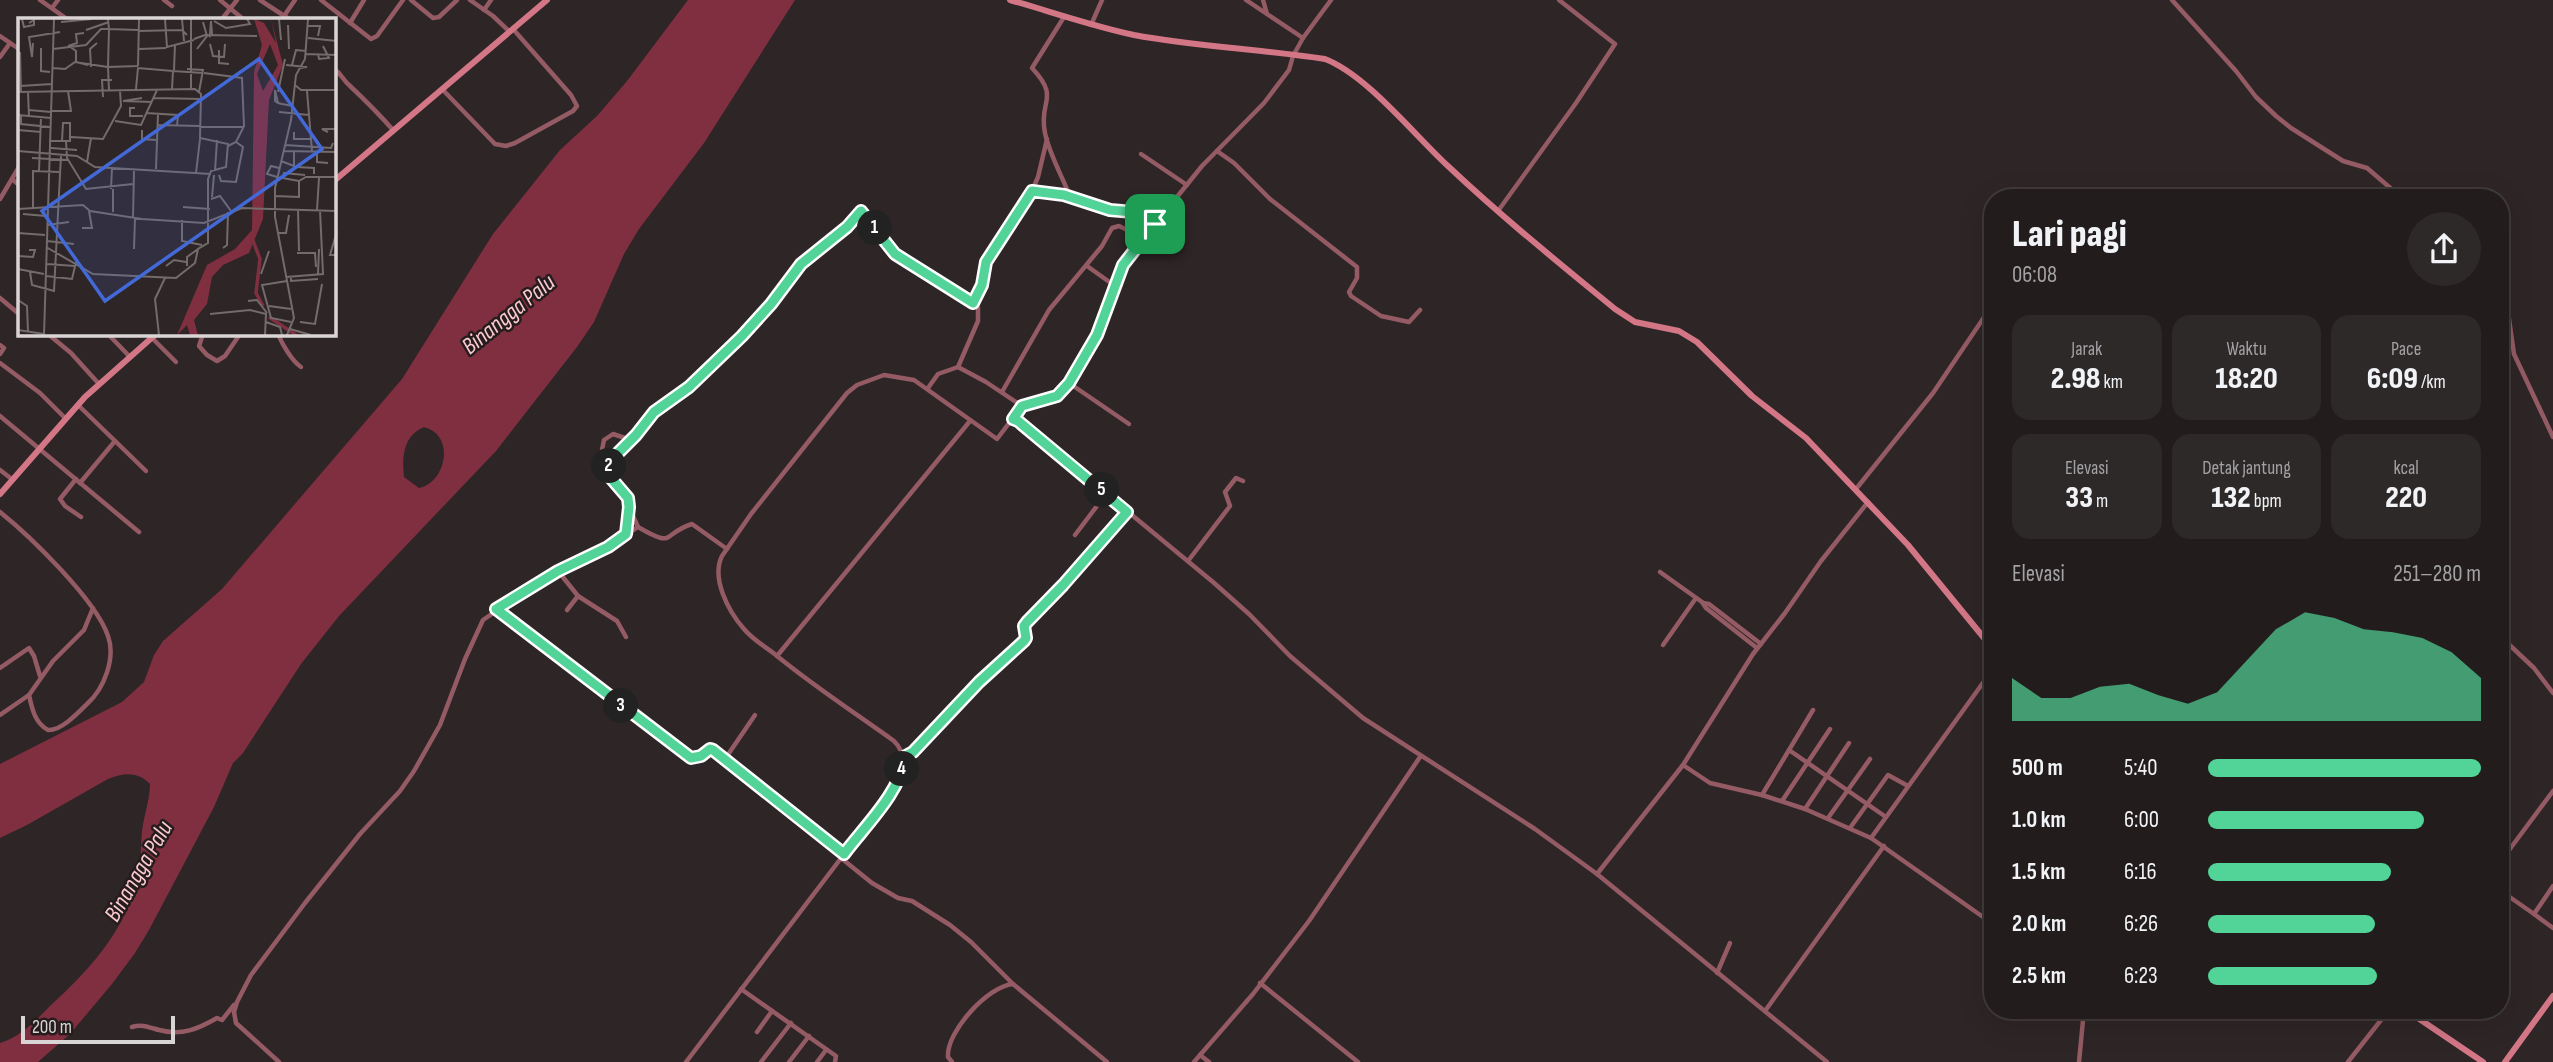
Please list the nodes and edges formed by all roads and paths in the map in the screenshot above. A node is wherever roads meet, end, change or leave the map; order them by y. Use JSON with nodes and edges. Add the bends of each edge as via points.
{"nodes":[{"id":1,"x":40,"y":0,"type":"edge"},
{"id":2,"x":58,"y":0,"type":"edge"},
{"id":3,"x":164,"y":0,"type":"edge"},
{"id":4,"x":220,"y":0,"type":"edge"},
{"id":5,"x":237,"y":0,"type":"edge"},
{"id":6,"x":260,"y":0,"type":"edge"},
{"id":7,"x":294,"y":0,"type":"edge"},
{"id":8,"x":321,"y":0,"type":"edge"},
{"id":9,"x":364,"y":0,"type":"edge"},
{"id":10,"x":402,"y":0,"type":"edge"},
{"id":11,"x":411,"y":0,"type":"edge"},
{"id":12,"x":457,"y":0,"type":"edge"},
{"id":13,"x":470,"y":0,"type":"edge"},
{"id":14,"x":491,"y":0,"type":"edge"},
{"id":15,"x":547,"y":0,"type":"edge"},
{"id":16,"x":1010,"y":0,"type":"edge"},
{"id":17,"x":1101,"y":0,"type":"edge"},
{"id":18,"x":1246,"y":0,"type":"edge"},
{"id":19,"x":1263,"y":0,"type":"edge"},
{"id":20,"x":1331,"y":0,"type":"edge"},
{"id":21,"x":1559,"y":0,"type":"edge"},
{"id":22,"x":2172,"y":0,"type":"edge"},
{"id":23,"x":172,"y":6,"type":"dead end"},
{"id":24,"x":52,"y":8,"type":"junction"},
{"id":25,"x":230,"y":8,"type":"junction"},
{"id":26,"x":484,"y":10,"type":"junction"},
{"id":27,"x":1267,"y":15,"type":"junction"},
{"id":28,"x":287,"y":17,"type":"edge"},
{"id":29,"x":1064,"y":17,"type":"junction"},
{"id":30,"x":66,"y":18,"type":"edge"},
{"id":31,"x":223,"y":18,"type":"edge"},
{"id":32,"x":242,"y":18,"type":"edge"},
{"id":33,"x":351,"y":23,"type":"junction"},
{"id":34,"x":1091,"y":25,"type":"junction"},
{"id":35,"x":511,"y":31,"type":"junction"},
{"id":36,"x":0,"y":36,"type":"edge"},
{"id":37,"x":1303,"y":38,"type":"junction"},
{"id":38,"x":10,"y":43,"type":"junction"},
{"id":39,"x":18,"y":48,"type":"edge"},
{"id":40,"x":1293,"y":56,"type":"junction"},
{"id":41,"x":0,"y":57,"type":"edge"},
{"id":42,"x":336,"y":70,"type":"edge"},
{"id":43,"x":442,"y":88,"type":"junction"},
{"id":44,"x":393,"y":130,"type":"junction"},
{"id":45,"x":1047,"y":139,"type":"junction"},
{"id":46,"x":1217,"y":151,"type":"junction"},
{"id":47,"x":1141,"y":154,"type":"dead end"},
{"id":48,"x":18,"y":169,"type":"edge"},
{"id":49,"x":12,"y":179,"type":"junction"},
{"id":50,"x":336,"y":179,"type":"edge"},
{"id":51,"x":18,"y":184,"type":"edge"},
{"id":52,"x":1187,"y":185,"type":"junction"},
{"id":53,"x":2392,"y":189,"type":"edge"},
{"id":54,"x":1032,"y":191,"type":"junction"},
{"id":55,"x":1072,"y":198,"type":"junction"},
{"id":56,"x":0,"y":199,"type":"edge"},
{"id":57,"x":1499,"y":211,"type":"junction"},
{"id":58,"x":1155,"y":224,"type":"junction"},
{"id":59,"x":1144,"y":239,"type":"junction"},
{"id":60,"x":1087,"y":266,"type":"junction"},
{"id":61,"x":1115,"y":286,"type":"junction"},
{"id":62,"x":0,"y":298,"type":"edge"},
{"id":63,"x":973,"y":303,"type":"junction"},
{"id":64,"x":1420,"y":310,"type":"dead end"},
{"id":65,"x":18,"y":313,"type":"edge"},
{"id":66,"x":1984,"y":317,"type":"edge"},
{"id":67,"x":2509,"y":319,"type":"edge"},
{"id":68,"x":50,"y":336,"type":"edge"},
{"id":69,"x":110,"y":336,"type":"edge"},
{"id":70,"x":154,"y":336,"type":"edge"},
{"id":71,"x":202,"y":336,"type":"edge"},
{"id":72,"x":239,"y":336,"type":"edge"},
{"id":73,"x":279,"y":336,"type":"edge"},
{"id":74,"x":0,"y":345,"type":"edge"},
{"id":75,"x":0,"y":354,"type":"edge"},
{"id":76,"x":130,"y":357,"type":"junction"},
{"id":77,"x":176,"y":362,"type":"dead end"},
{"id":78,"x":0,"y":363,"type":"edge"},
{"id":79,"x":301,"y":367,"type":"dead end"},
{"id":80,"x":958,"y":367,"type":"junction"},
{"id":81,"x":1069,"y":383,"type":"junction"},
{"id":82,"x":99,"y":384,"type":"junction"},
{"id":83,"x":928,"y":388,"type":"junction"},
{"id":84,"x":1002,"y":392,"type":"junction"},
{"id":85,"x":78,"y":405,"type":"junction"},
{"id":86,"x":1022,"y":406,"type":"junction"},
{"id":87,"x":0,"y":416,"type":"edge"},
{"id":88,"x":66,"y":419,"type":"junction"},
{"id":89,"x":1013,"y":419,"type":"junction"},
{"id":90,"x":970,"y":421,"type":"junction"},
{"id":91,"x":1129,"y":424,"type":"dead end"},
{"id":92,"x":2553,"y":437,"type":"edge"},
{"id":93,"x":631,"y":440,"type":"junction"},
{"id":94,"x":115,"y":441,"type":"junction"},
{"id":95,"x":40,"y":449,"type":"junction"},
{"id":96,"x":609,"y":466,"type":"junction"},
{"id":97,"x":0,"y":470,"type":"edge"},
{"id":98,"x":146,"y":471,"type":"dead end"},
{"id":99,"x":13,"y":480,"type":"junction"},
{"id":100,"x":78,"y":481,"type":"junction"},
{"id":101,"x":1243,"y":481,"type":"dead end"},
{"id":102,"x":1856,"y":489,"type":"junction"},
{"id":103,"x":0,"y":494,"type":"edge"},
{"id":104,"x":1106,"y":494,"type":"junction"},
{"id":105,"x":1868,"y":502,"type":"junction"},
{"id":106,"x":629,"y":507,"type":"junction"},
{"id":107,"x":0,"y":512,"type":"edge"},
{"id":108,"x":1127,"y":512,"type":"junction"},
{"id":109,"x":81,"y":517,"type":"dead end"},
{"id":110,"x":638,"y":527,"type":"junction"},
{"id":111,"x":139,"y":532,"type":"dead end"},
{"id":112,"x":626,"y":534,"type":"junction"},
{"id":113,"x":1074,"y":535,"type":"dead end"},
{"id":114,"x":727,"y":549,"type":"junction"},
{"id":115,"x":1188,"y":561,"type":"junction"},
{"id":116,"x":558,"y":571,"type":"junction"},
{"id":117,"x":1660,"y":572,"type":"dead end"},
{"id":118,"x":578,"y":596,"type":"junction"},
{"id":119,"x":1696,"y":598,"type":"junction"},
{"id":120,"x":93,"y":607,"type":"junction"},
{"id":121,"x":496,"y":609,"type":"junction"},
{"id":122,"x":567,"y":610,"type":"dead end"},
{"id":123,"x":626,"y":637,"type":"dead end"},
{"id":124,"x":1984,"y":638,"type":"edge"},
{"id":125,"x":1663,"y":645,"type":"dead end"},
{"id":126,"x":2509,"y":645,"type":"edge"},
{"id":127,"x":1759,"y":646,"type":"junction"},
{"id":128,"x":777,"y":656,"type":"junction"},
{"id":129,"x":0,"y":668,"type":"edge"},
{"id":130,"x":40,"y":677,"type":"junction"},
{"id":131,"x":1984,"y":681,"type":"edge"},
{"id":132,"x":2553,"y":693,"type":"edge"},
{"id":133,"x":29,"y":695,"type":"junction"},
{"id":134,"x":1813,"y":710,"type":"dead end"},
{"id":135,"x":0,"y":715,"type":"edge"},
{"id":136,"x":755,"y":715,"type":"dead end"},
{"id":137,"x":1830,"y":729,"type":"dead end"},
{"id":138,"x":1849,"y":743,"type":"dead end"},
{"id":139,"x":1789,"y":750,"type":"junction"},
{"id":140,"x":904,"y":757,"type":"junction"},
{"id":141,"x":1421,"y":757,"type":"junction"},
{"id":142,"x":725,"y":759,"type":"junction"},
{"id":143,"x":1870,"y":759,"type":"dead end"},
{"id":144,"x":1808,"y":763,"type":"junction"},
{"id":145,"x":1683,"y":765,"type":"junction"},
{"id":146,"x":1827,"y":776,"type":"junction"},
{"id":147,"x":1908,"y":786,"type":"junction"},
{"id":148,"x":1847,"y":791,"type":"junction"},
{"id":149,"x":2553,"y":791,"type":"edge"},
{"id":150,"x":1762,"y":795,"type":"junction"},
{"id":151,"x":1782,"y":801,"type":"junction"},
{"id":152,"x":2545,"y":801,"type":"junction"},
{"id":153,"x":1867,"y":804,"type":"junction"},
{"id":154,"x":2553,"y":806,"type":"edge"},
{"id":155,"x":1805,"y":809,"type":"junction"},
{"id":156,"x":1886,"y":817,"type":"junction"},
{"id":157,"x":1828,"y":818,"type":"junction"},
{"id":158,"x":1850,"y":828,"type":"junction"},
{"id":159,"x":1871,"y":838,"type":"junction"},
{"id":160,"x":1884,"y":846,"type":"junction"},
{"id":161,"x":2509,"y":850,"type":"edge"},
{"id":162,"x":842,"y":856,"type":"junction"},
{"id":163,"x":1597,"y":874,"type":"junction"},
{"id":164,"x":2553,"y":886,"type":"edge"},
{"id":165,"x":2509,"y":897,"type":"edge"},
{"id":166,"x":2534,"y":914,"type":"junction"},
{"id":167,"x":1984,"y":918,"type":"edge"},
{"id":168,"x":2553,"y":928,"type":"edge"},
{"id":169,"x":1730,"y":943,"type":"dead end"},
{"id":170,"x":1717,"y":973,"type":"junction"},
{"id":171,"x":1013,"y":984,"type":"junction"},
{"id":172,"x":1260,"y":984,"type":"junction"},
{"id":173,"x":741,"y":989,"type":"junction"},
{"id":174,"x":2552,"y":999,"type":"edge"},
{"id":175,"x":237,"y":1002,"type":"junction"},
{"id":176,"x":772,"y":1011,"type":"junction"},
{"id":177,"x":1765,"y":1011,"type":"junction"},
{"id":178,"x":2083,"y":1019,"type":"edge"},
{"id":179,"x":2382,"y":1019,"type":"edge"},
{"id":180,"x":2419,"y":1019,"type":"edge"},
{"id":181,"x":790,"y":1023,"type":"junction"},
{"id":182,"x":132,"y":1027,"type":"dead end"},
{"id":183,"x":757,"y":1032,"type":"dead end"},
{"id":184,"x":809,"y":1037,"type":"junction"},
{"id":185,"x":826,"y":1049,"type":"junction"},
{"id":186,"x":1200,"y":1055,"type":"junction"},
{"id":187,"x":279,"y":1062,"type":"edge"},
{"id":188,"x":686,"y":1062,"type":"edge"},
{"id":189,"x":761,"y":1062,"type":"edge"},
{"id":190,"x":789,"y":1062,"type":"edge"},
{"id":191,"x":817,"y":1062,"type":"edge"},
{"id":192,"x":835,"y":1062,"type":"edge"},
{"id":193,"x":951,"y":1062,"type":"edge"},
{"id":194,"x":1107,"y":1062,"type":"edge"},
{"id":195,"x":1194,"y":1062,"type":"edge"},
{"id":196,"x":1209,"y":1062,"type":"edge"},
{"id":197,"x":1357,"y":1062,"type":"edge"},
{"id":198,"x":1827,"y":1062,"type":"edge"},
{"id":199,"x":2079,"y":1062,"type":"edge"},
{"id":200,"x":2348,"y":1062,"type":"edge"},
{"id":201,"x":2483,"y":1062,"type":"edge"},
{"id":202,"x":2505,"y":1062,"type":"edge"}],
"edges":[{"from":1,"to":24,"type":"street"},
{"from":2,"to":24,"type":"street"},
{"from":3,"to":23,"type":"street"},
{"from":4,"to":25,"type":"street"},
{"from":5,"to":25,"type":"street"},
{"from":6,"to":28,"type":"street"},
{"from":7,"to":28,"type":"street"},
{"from":8,"to":33,"type":"street"},
{"from":9,"to":33,"type":"street"},
{"from":10,"to":33,"type":"street","via":[[374,38]]},
{"from":11,"to":12,"type":"street","via":[[433,18]]},
{"from":13,"to":26,"type":"street"},
{"from":14,"to":26,"type":"street"},
{"from":15,"to":35,"type":"street"},
{"from":16,"to":29,"type":"street"},
{"from":17,"to":34,"type":"street"},
{"from":18,"to":27,"type":"street"},
{"from":19,"to":27,"type":"street"},
{"from":20,"to":37,"type":"street"},
{"from":21,"to":57,"type":"street","via":[[1615,44]]},
{"from":22,"to":53,"type":"street","via":[[2276,116],[2343,161],[2367,168]]},
{"from":24,"to":30,"type":"street"},
{"from":25,"to":31,"type":"street"},
{"from":25,"to":32,"type":"street"},
{"from":26,"to":35,"type":"street"},
{"from":27,"to":37,"type":"street"},
{"from":29,"to":34,"type":"street"},
{"from":29,"to":45,"type":"street","via":[[1032,68],[1048,89]]},
{"from":34,"to":40,"type":"street","via":[[1169,41]]},
{"from":35,"to":43,"type":"street"},
{"from":35,"to":43,"type":"street","via":[[571,95],[577,106],[573,111],[506,146],[495,144]]},
{"from":36,"to":38,"type":"street"},
{"from":37,"to":40,"type":"street"},
{"from":38,"to":39,"type":"street"},
{"from":38,"to":41,"type":"street"},
{"from":40,"to":46,"type":"street","via":[[1289,71],[1264,103]]},
{"from":40,"to":57,"type":"street","via":[[1325,59],[1341,66]]},
{"from":42,"to":44,"type":"street"},
{"from":43,"to":44,"type":"street"},
{"from":44,"to":50,"type":"street"},
{"from":45,"to":54,"type":"street"},
{"from":45,"to":55,"type":"street"},
{"from":46,"to":52,"type":"street"},
{"from":46,"to":64,"type":"street","via":[[1357,267],[1351,296],[1390,319],[1409,322]]},
{"from":47,"to":52,"type":"street"},
{"from":48,"to":49,"type":"street"},
{"from":49,"to":51,"type":"street"},
{"from":49,"to":56,"type":"street"},
{"from":52,"to":58,"type":"street"},
{"from":54,"to":55,"type":"street"},
{"from":54,"to":63,"type":"street","via":[[986,262]]},
{"from":55,"to":58,"type":"street","via":[[1133,212]]},
{"from":57,"to":102,"type":"street","via":[[1625,316],[1679,331],[1697,342],[1752,396],[1807,438]]},
{"from":58,"to":59,"type":"street"},
{"from":59,"to":60,"type":"street","via":[[1115,226]]},
{"from":59,"to":61,"type":"street","via":[[1123,265]]},
{"from":60,"to":61,"type":"street"},
{"from":60,"to":84,"type":"street","via":[[1049,310]]},
{"from":61,"to":81,"type":"street","via":[[1097,335]]},
{"from":62,"to":65,"type":"street"},
{"from":63,"to":80,"type":"street","via":[[980,313]]},
{"from":63,"to":93,"type":"street","via":[[895,254],[861,211],[801,264],[742,336],[689,387],[654,412]]},
{"from":66,"to":102,"type":"street","via":[[1927,401]]},
{"from":67,"to":92,"type":"street","via":[[2514,354]]},
{"from":68,"to":82,"type":"street"},
{"from":69,"to":76,"type":"street"},
{"from":70,"to":76,"type":"street"},
{"from":70,"to":77,"type":"street"},
{"from":71,"to":72,"type":"street","via":[[199,346],[216,361]]},
{"from":73,"to":79,"type":"street"},
{"from":74,"to":75,"type":"street","via":[[4,348]]},
{"from":76,"to":82,"type":"street"},
{"from":78,"to":88,"type":"street"},
{"from":80,"to":83,"type":"street","via":[[938,374]]},
{"from":80,"to":84,"type":"street"},
{"from":81,"to":86,"type":"street","via":[[1057,396]]},
{"from":81,"to":91,"type":"street"},
{"from":82,"to":85,"type":"street"},
{"from":83,"to":90,"type":"street"},
{"from":83,"to":114,"type":"street","via":[[914,380],[884,375],[852,387]]},
{"from":84,"to":86,"type":"street"},
{"from":85,"to":88,"type":"street"},
{"from":85,"to":94,"type":"street"},
{"from":86,"to":89,"type":"street"},
{"from":87,"to":95,"type":"street"},
{"from":88,"to":95,"type":"street"},
{"from":89,"to":90,"type":"street","via":[[997,439]]},
{"from":89,"to":104,"type":"street"},
{"from":90,"to":128,"type":"street"},
{"from":93,"to":96,"type":"street"},
{"from":93,"to":96,"type":"street","via":[[613,434],[604,440],[602,450]]},
{"from":94,"to":98,"type":"street"},
{"from":94,"to":100,"type":"street"},
{"from":95,"to":99,"type":"street"},
{"from":95,"to":100,"type":"street"},
{"from":96,"to":106,"type":"street","via":[[610,477],[628,498]]},
{"from":97,"to":99,"type":"street"},
{"from":99,"to":103,"type":"street"},
{"from":100,"to":109,"type":"street","via":[[60,499]]},
{"from":100,"to":111,"type":"street"},
{"from":101,"to":115,"type":"street","via":[[1236,478],[1227,488],[1230,506]]},
{"from":102,"to":105,"type":"street"},
{"from":104,"to":108,"type":"street"},
{"from":104,"to":113,"type":"street"},
{"from":105,"to":124,"type":"street"},
{"from":105,"to":127,"type":"street"},
{"from":106,"to":110,"type":"street"},
{"from":106,"to":112,"type":"street"},
{"from":107,"to":120,"type":"street"},
{"from":108,"to":115,"type":"street"},
{"from":108,"to":140,"type":"street","via":[[1027,622],[1024,641]]},
{"from":110,"to":112,"type":"street"},
{"from":110,"to":114,"type":"street","via":[[659,539],[670,538],[692,524]]},
{"from":112,"to":116,"type":"street"},
{"from":114,"to":128,"type":"street","via":[[717,567],[722,590],[742,627]]},
{"from":115,"to":141,"type":"street","via":[[1341,701]]},
{"from":116,"to":118,"type":"street"},
{"from":116,"to":121,"type":"street"},
{"from":117,"to":119,"type":"street"},
{"from":118,"to":122,"type":"street"},
{"from":118,"to":123,"type":"street","via":[[617,621]]},
{"from":119,"to":125,"type":"street"},
{"from":119,"to":127,"type":"street"},
{"from":120,"to":130,"type":"street","via":[[84,630]]},
{"from":120,"to":133,"type":"street","via":[[111,647],[97,694],[52,730],[41,725]]},
{"from":121,"to":142,"type":"street","via":[[691,758],[710,749]]},
{"from":121,"to":175,"type":"street","via":[[477,630],[440,725],[414,771],[305,903],[251,975]]},
{"from":126,"to":132,"type":"street"},
{"from":127,"to":145,"type":"street"},
{"from":128,"to":140,"type":"street","via":[[894,741]]},
{"from":129,"to":130,"type":"street","via":[[29,648]]},
{"from":130,"to":133,"type":"street"},
{"from":131,"to":147,"type":"street"},
{"from":133,"to":135,"type":"street"},
{"from":134,"to":139,"type":"street"},
{"from":136,"to":142,"type":"street"},
{"from":137,"to":144,"type":"street"},
{"from":138,"to":146,"type":"street"},
{"from":139,"to":144,"type":"street"},
{"from":139,"to":150,"type":"street"},
{"from":140,"to":162,"type":"street","via":[[895,786]]},
{"from":141,"to":163,"type":"street"},
{"from":141,"to":172,"type":"street","via":[[1330,893]]},
{"from":142,"to":162,"type":"street"},
{"from":143,"to":148,"type":"street"},
{"from":144,"to":146,"type":"street"},
{"from":144,"to":151,"type":"street"},
{"from":145,"to":150,"type":"street","via":[[1710,783]]},
{"from":145,"to":163,"type":"street"},
{"from":146,"to":148,"type":"street"},
{"from":146,"to":155,"type":"street"},
{"from":147,"to":153,"type":"street","via":[[1888,775]]},
{"from":147,"to":156,"type":"street"},
{"from":148,"to":153,"type":"street"},
{"from":148,"to":157,"type":"street"},
{"from":149,"to":152,"type":"street"},
{"from":150,"to":151,"type":"street"},
{"from":151,"to":155,"type":"street"},
{"from":152,"to":154,"type":"street"},
{"from":152,"to":161,"type":"street"},
{"from":153,"to":156,"type":"street"},
{"from":153,"to":158,"type":"street"},
{"from":155,"to":157,"type":"street"},
{"from":156,"to":159,"type":"street"},
{"from":157,"to":158,"type":"street"},
{"from":158,"to":159,"type":"street"},
{"from":159,"to":160,"type":"street"},
{"from":160,"to":167,"type":"street"},
{"from":160,"to":177,"type":"street"},
{"from":162,"to":171,"type":"street","via":[[872,883],[950,925]]},
{"from":162,"to":173,"type":"street"},
{"from":163,"to":170,"type":"street"},
{"from":164,"to":166,"type":"street"},
{"from":165,"to":166,"type":"street"},
{"from":166,"to":168,"type":"street"},
{"from":169,"to":170,"type":"street"},
{"from":170,"to":177,"type":"street"},
{"from":171,"to":193,"type":"street","via":[[993,991],[970,1013],[948,1046]]},
{"from":171,"to":194,"type":"street"},
{"from":172,"to":186,"type":"street"},
{"from":172,"to":197,"type":"street"},
{"from":173,"to":176,"type":"street"},
{"from":173,"to":188,"type":"street"},
{"from":174,"to":202,"type":"street"},
{"from":175,"to":182,"type":"street","via":[[222,1020],[217,1018],[191,1031]]},
{"from":175,"to":187,"type":"street","via":[[236,1023]]},
{"from":176,"to":181,"type":"street"},
{"from":176,"to":183,"type":"street"},
{"from":177,"to":198,"type":"street"},
{"from":178,"to":199,"type":"street"},
{"from":179,"to":200,"type":"street"},
{"from":180,"to":201,"type":"street"},
{"from":181,"to":184,"type":"street"},
{"from":181,"to":189,"type":"street"},
{"from":184,"to":185,"type":"street"},
{"from":184,"to":190,"type":"street"},
{"from":185,"to":191,"type":"street"},
{"from":185,"to":192,"type":"street","via":[[836,1056]]},
{"from":186,"to":195,"type":"street"},
{"from":186,"to":196,"type":"street"}]}
